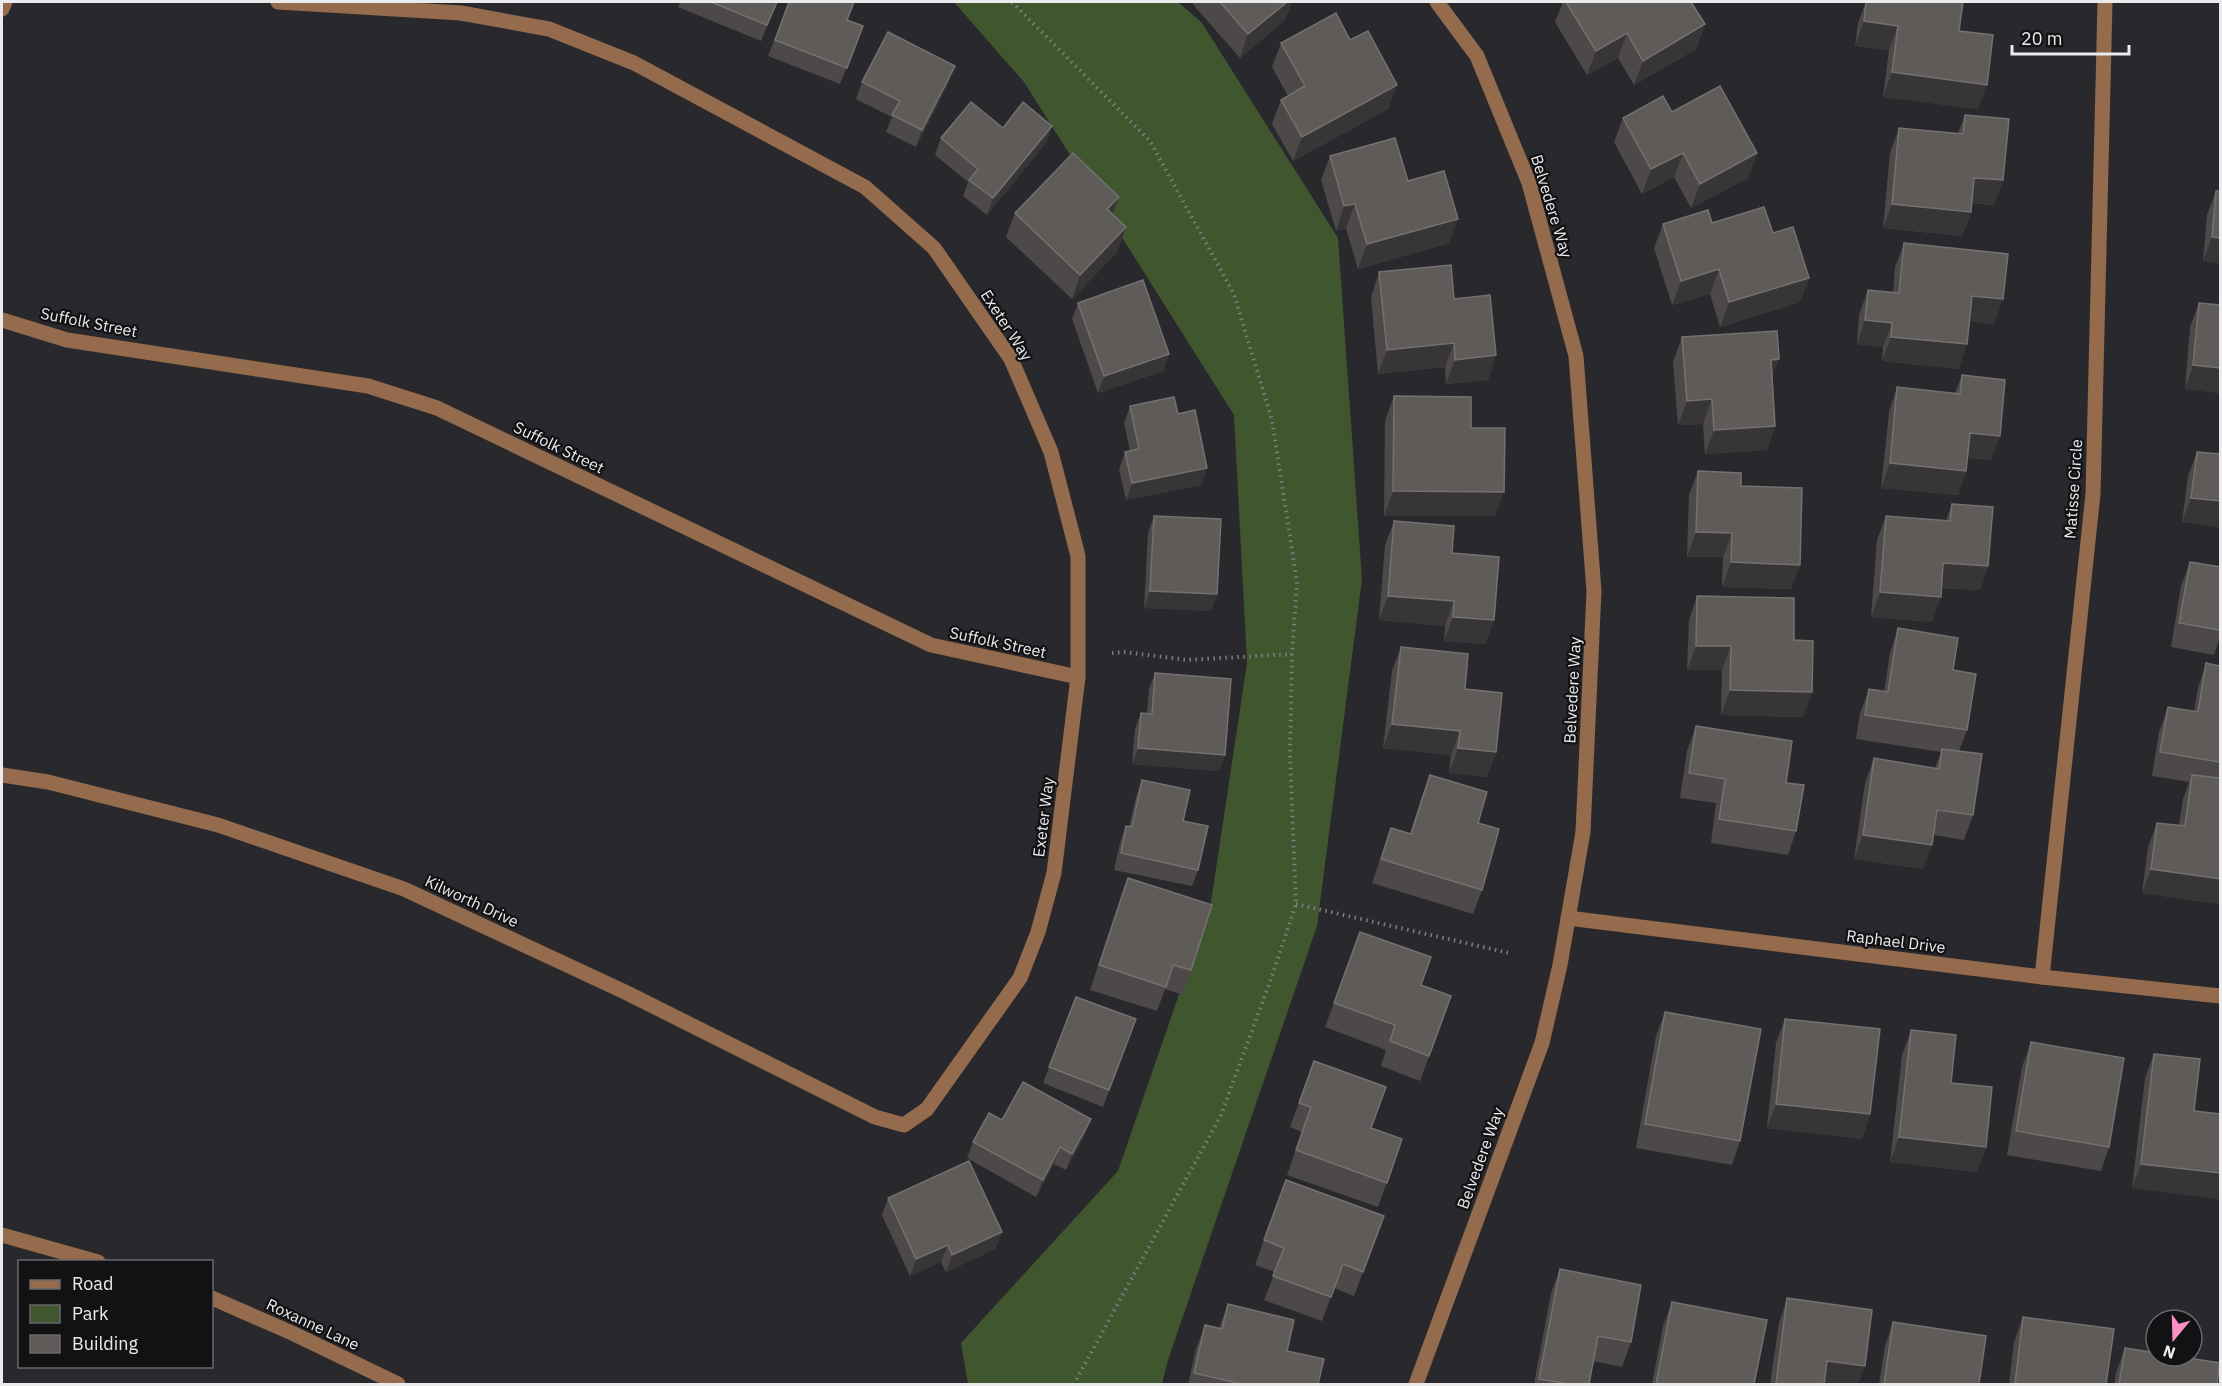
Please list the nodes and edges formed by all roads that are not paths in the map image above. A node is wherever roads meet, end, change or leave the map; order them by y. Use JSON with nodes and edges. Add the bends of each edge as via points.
{"nodes":[{"id":1,"x":5,"y":2,"type":"edge"},
{"id":2,"x":279,"y":2,"type":"edge"},
{"id":3,"x":1437,"y":2,"type":"edge"},
{"id":4,"x":2105,"y":2,"type":"edge"},
{"id":5,"x":2,"y":9,"type":"edge"},
{"id":6,"x":2,"y":320,"type":"edge"},
{"id":7,"x":1078,"y":677,"type":"junction"},
{"id":8,"x":2,"y":776,"type":"edge"},
{"id":9,"x":1568,"y":918,"type":"junction"},
{"id":10,"x":2042,"y":977,"type":"junction"},
{"id":11,"x":2220,"y":996,"type":"edge"},
{"id":12,"x":903,"y":1125,"type":"joint"},
{"id":13,"x":2,"y":1235,"type":"edge"},
{"id":14,"x":91,"y":1260,"type":"edge"},
{"id":15,"x":213,"y":1298,"type":"edge"},
{"id":16,"x":398,"y":1384,"type":"edge"},
{"id":17,"x":1416,"y":1384,"type":"edge"}],
"edges":[{"from":1,"to":5,"type":"street"},
{"from":2,"to":7,"type":"street","name":"Exeter Way","via":[[461,13],[549,29],[634,63],[865,187],[934,248],[1011,359],[1051,452],[1078,556]]},
{"from":3,"to":9,"type":"street","name":"Belvedere Way","via":[[1477,56],[1529,183],[1576,356],[1594,591],[1583,832]]},
{"from":4,"to":10,"type":"street","name":"Matisse Circle","via":[[2093,494]]},
{"from":6,"to":7,"type":"street","name":"Suffolk Street","via":[[67,340],[368,386],[437,408],[931,645]]},
{"from":7,"to":12,"type":"street","name":"Exeter Way","via":[[1054,873],[1038,932],[1020,978],[927,1109]]},
{"from":8,"to":12,"type":"street","name":"Kilworth Drive","via":[[48,782],[218,825],[404,890],[625,992],[875,1117]]},
{"from":9,"to":10,"type":"street","name":"Raphael Drive"},
{"from":9,"to":17,"type":"street","name":"Belvedere Way","via":[[1542,1043]]},
{"from":10,"to":11,"type":"street","name":"Raphael Drive"},
{"from":13,"to":14,"type":"street"},
{"from":15,"to":16,"type":"street","name":"Roxanne Lane"}]}
